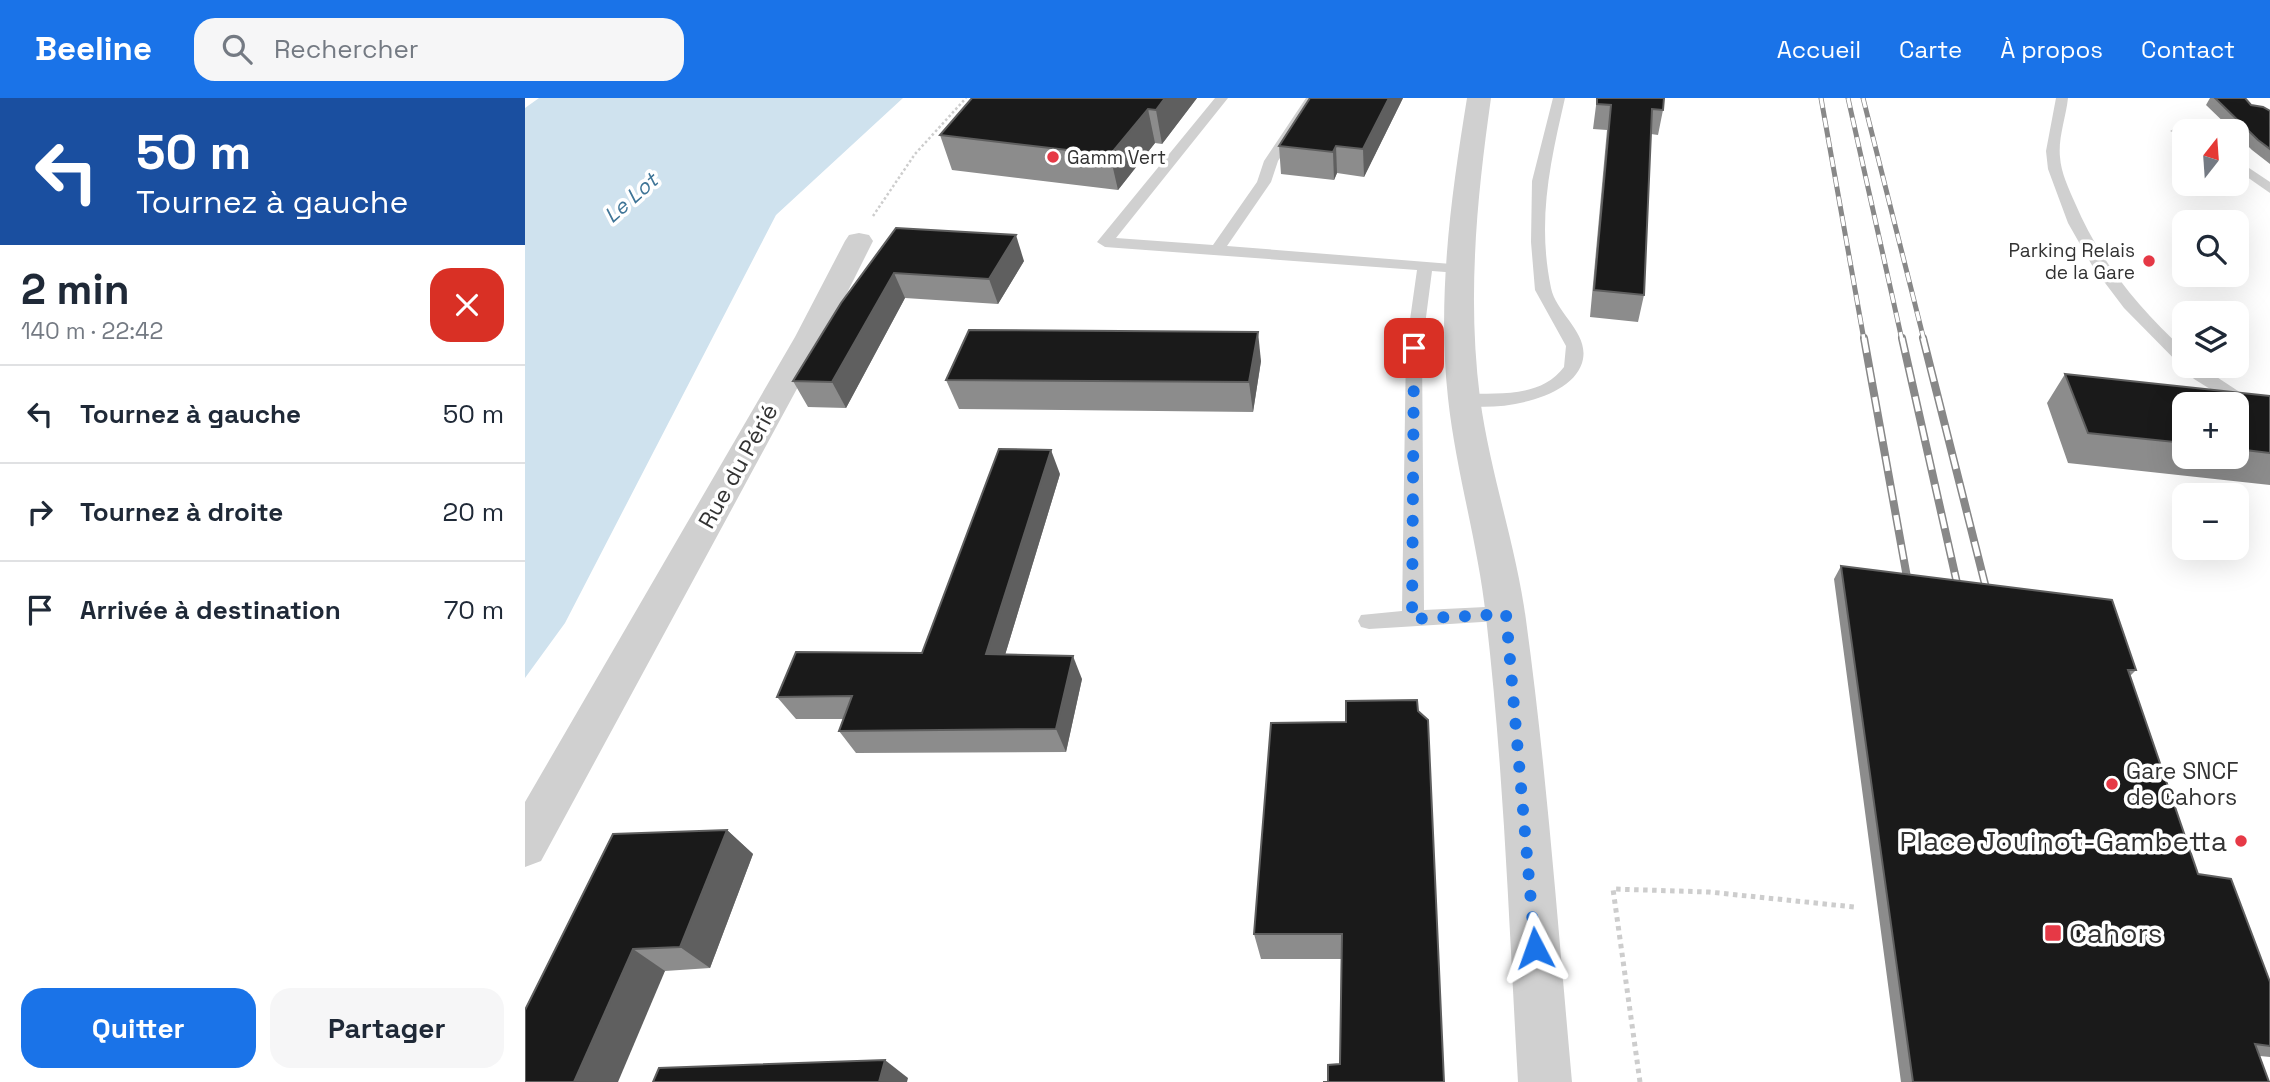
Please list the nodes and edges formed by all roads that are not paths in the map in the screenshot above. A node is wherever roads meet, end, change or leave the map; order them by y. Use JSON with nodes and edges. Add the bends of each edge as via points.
{"nodes":[{"id":1,"x":1222,"y":98,"type":"edge"},
{"id":2,"x":1312,"y":98,"type":"edge"},
{"id":3,"x":1479,"y":98,"type":"edge"},
{"id":4,"x":1559,"y":98,"type":"edge"},
{"id":5,"x":2062,"y":98,"type":"edge"},
{"id":6,"x":2249,"y":173,"type":"edge"},
{"id":7,"x":2270,"y":189,"type":"edge"},
{"id":8,"x":859,"y":241,"type":"road end"},
{"id":9,"x":1218,"y":249,"type":"junction"},
{"id":10,"x":1425,"y":266,"type":"junction"},
{"id":11,"x":1458,"y":268,"type":"junction"},
{"id":12,"x":2172,"y":348,"type":"edge"},
{"id":13,"x":2203,"y":378,"type":"edge"},
{"id":14,"x":1464,"y":400,"type":"junction"},
{"id":15,"x":2270,"y":420,"type":"edge"},
{"id":16,"x":1506,"y":614,"type":"junction"},
{"id":17,"x":1412,"y":619,"type":"junction"},
{"id":18,"x":1369,"y":621,"type":"dead end"},
{"id":19,"x":525,"y":846,"type":"edge"},
{"id":20,"x":1545,"y":1082,"type":"edge"}],
"edges":[{"from":1,"to":9,"type":"lane","via":[[1105,242]]},
{"from":2,"to":9,"type":"lane","via":[[1271,161],[1264,182]]},
{"from":3,"to":11,"type":"street"},
{"from":4,"to":14,"type":"lane","via":[[1538,192],[1543,291],[1571,338],[1574,365],[1552,389]]},
{"from":5,"to":12,"type":"lane","via":[[2053,153],[2074,220],[2094,260],[2129,307]]},
{"from":6,"to":7,"type":"lane"},
{"from":8,"to":19,"type":"street","name":"Rue du Périé","via":[[810,337]]},
{"from":9,"to":10,"type":"lane"},
{"from":10,"to":11,"type":"lane"},
{"from":10,"to":17,"type":"lane","via":[[1414,348]]},
{"from":11,"to":14,"type":"street"},
{"from":13,"to":15,"type":"lane"},
{"from":14,"to":16,"type":"street"},
{"from":16,"to":17,"type":"lane"},
{"from":16,"to":20,"type":"street"},
{"from":17,"to":18,"type":"lane"}]}
